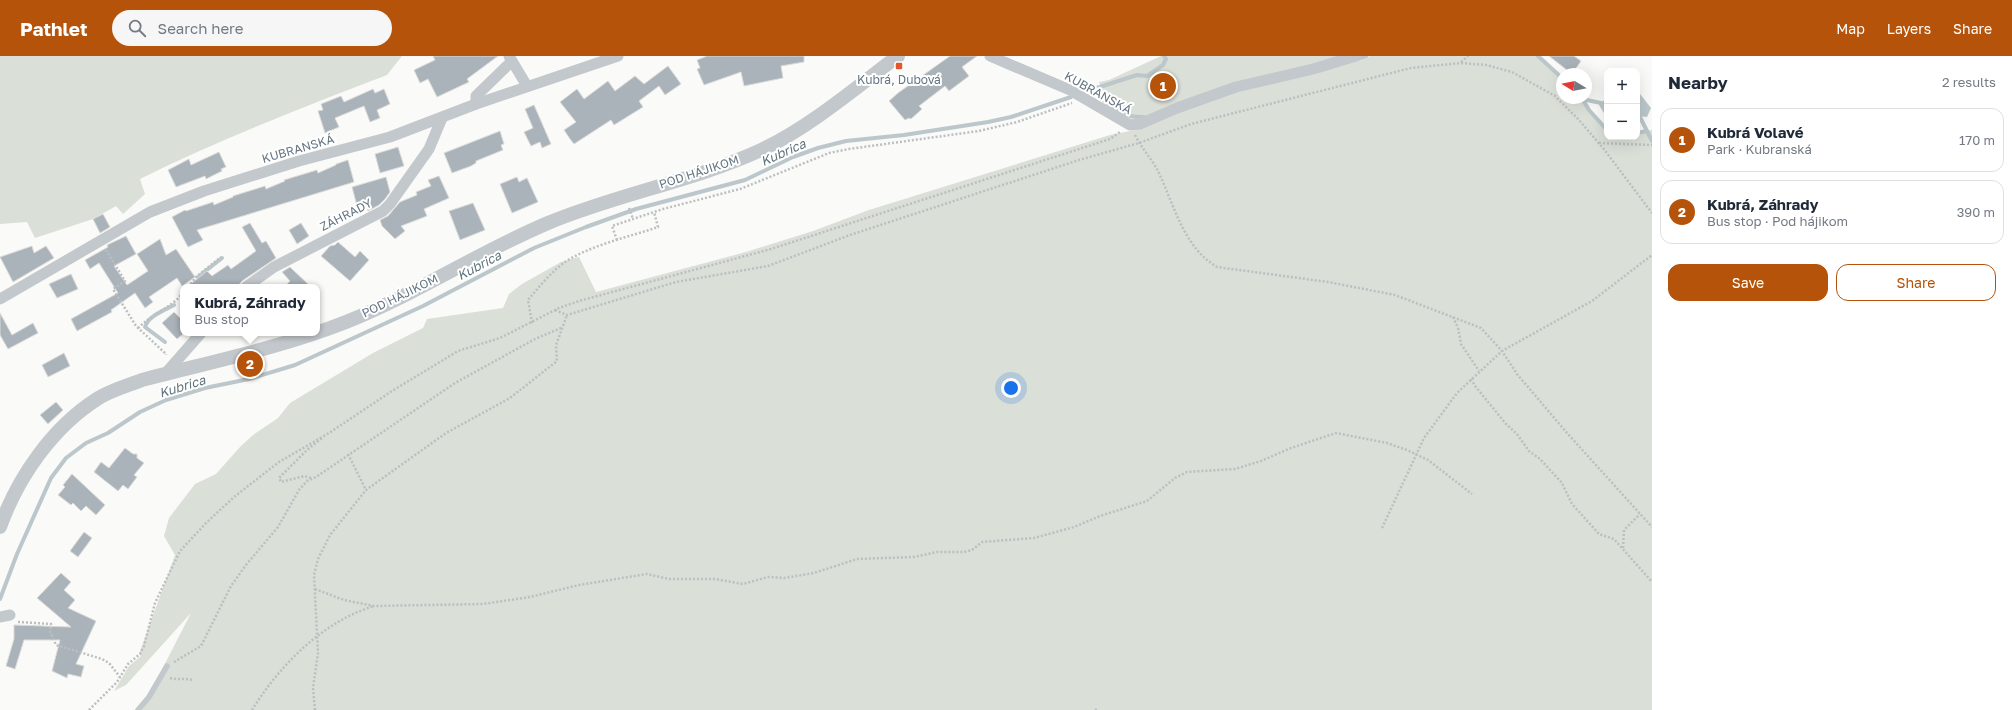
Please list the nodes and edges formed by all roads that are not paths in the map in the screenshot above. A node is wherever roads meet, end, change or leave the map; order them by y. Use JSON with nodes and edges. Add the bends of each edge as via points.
{"nodes":[{"id":1,"x":618,"y":56,"type":"edge"},
{"id":2,"x":990,"y":56,"type":"edge"},
{"id":3,"x":1356,"y":56,"type":"edge"},
{"id":4,"x":892,"y":58,"type":"edge"},
{"id":5,"x":510,"y":59,"type":"edge"},
{"id":6,"x":527,"y":86,"type":"junction"},
{"id":7,"x":476,"y":104,"type":"junction"},
{"id":8,"x":442,"y":118,"type":"junction"},
{"id":9,"x":250,"y":284,"type":"edge"},
{"id":10,"x":0,"y":299,"type":"edge"},
{"id":11,"x":320,"y":332,"type":"edge"},
{"id":12,"x":198,"y":336,"type":"edge"},
{"id":13,"x":308,"y":336,"type":"edge"},
{"id":14,"x":165,"y":374,"type":"junction"},
{"id":15,"x":0,"y":527,"type":"edge"},
{"id":16,"x":167,"y":666,"type":"road end"},
{"id":17,"x":138,"y":710,"type":"edge"}],
"edges":[{"from":1,"to":6,"type":"street","name":"KUBRANSKÁ"},
{"from":2,"to":3,"type":"street","name":"KUBRANSKÁ","via":[[1070,90],[1130,125],[1140,124],[1236,87]]},
{"from":4,"to":11,"type":"street","name":"POD HÁJIKOM","via":[[793,133],[762,150],[549,223],[496,247],[402,296]]},
{"from":5,"to":6,"type":"street"},
{"from":5,"to":7,"type":"street","via":[[476,96]]},
{"from":6,"to":7,"type":"street","name":"KUBRANSKÁ"},
{"from":7,"to":8,"type":"street","name":"KUBRANSKÁ"},
{"from":8,"to":9,"type":"street","name":"ZÁHRADY","via":[[429,149],[383,211],[274,267]]},
{"from":8,"to":10,"type":"street","name":"KUBRANSKÁ","via":[[390,137],[298,161],[204,191],[150,212]]},
{"from":12,"to":14,"type":"street"},
{"from":13,"to":14,"type":"street","name":"POD HÁJIKOM"},
{"from":14,"to":15,"type":"street","name":"POD HÁJIKOM","via":[[115,389],[80,412],[36,459],[21,482]]},
{"from":16,"to":17,"type":"lane","via":[[149,697]]}]}
